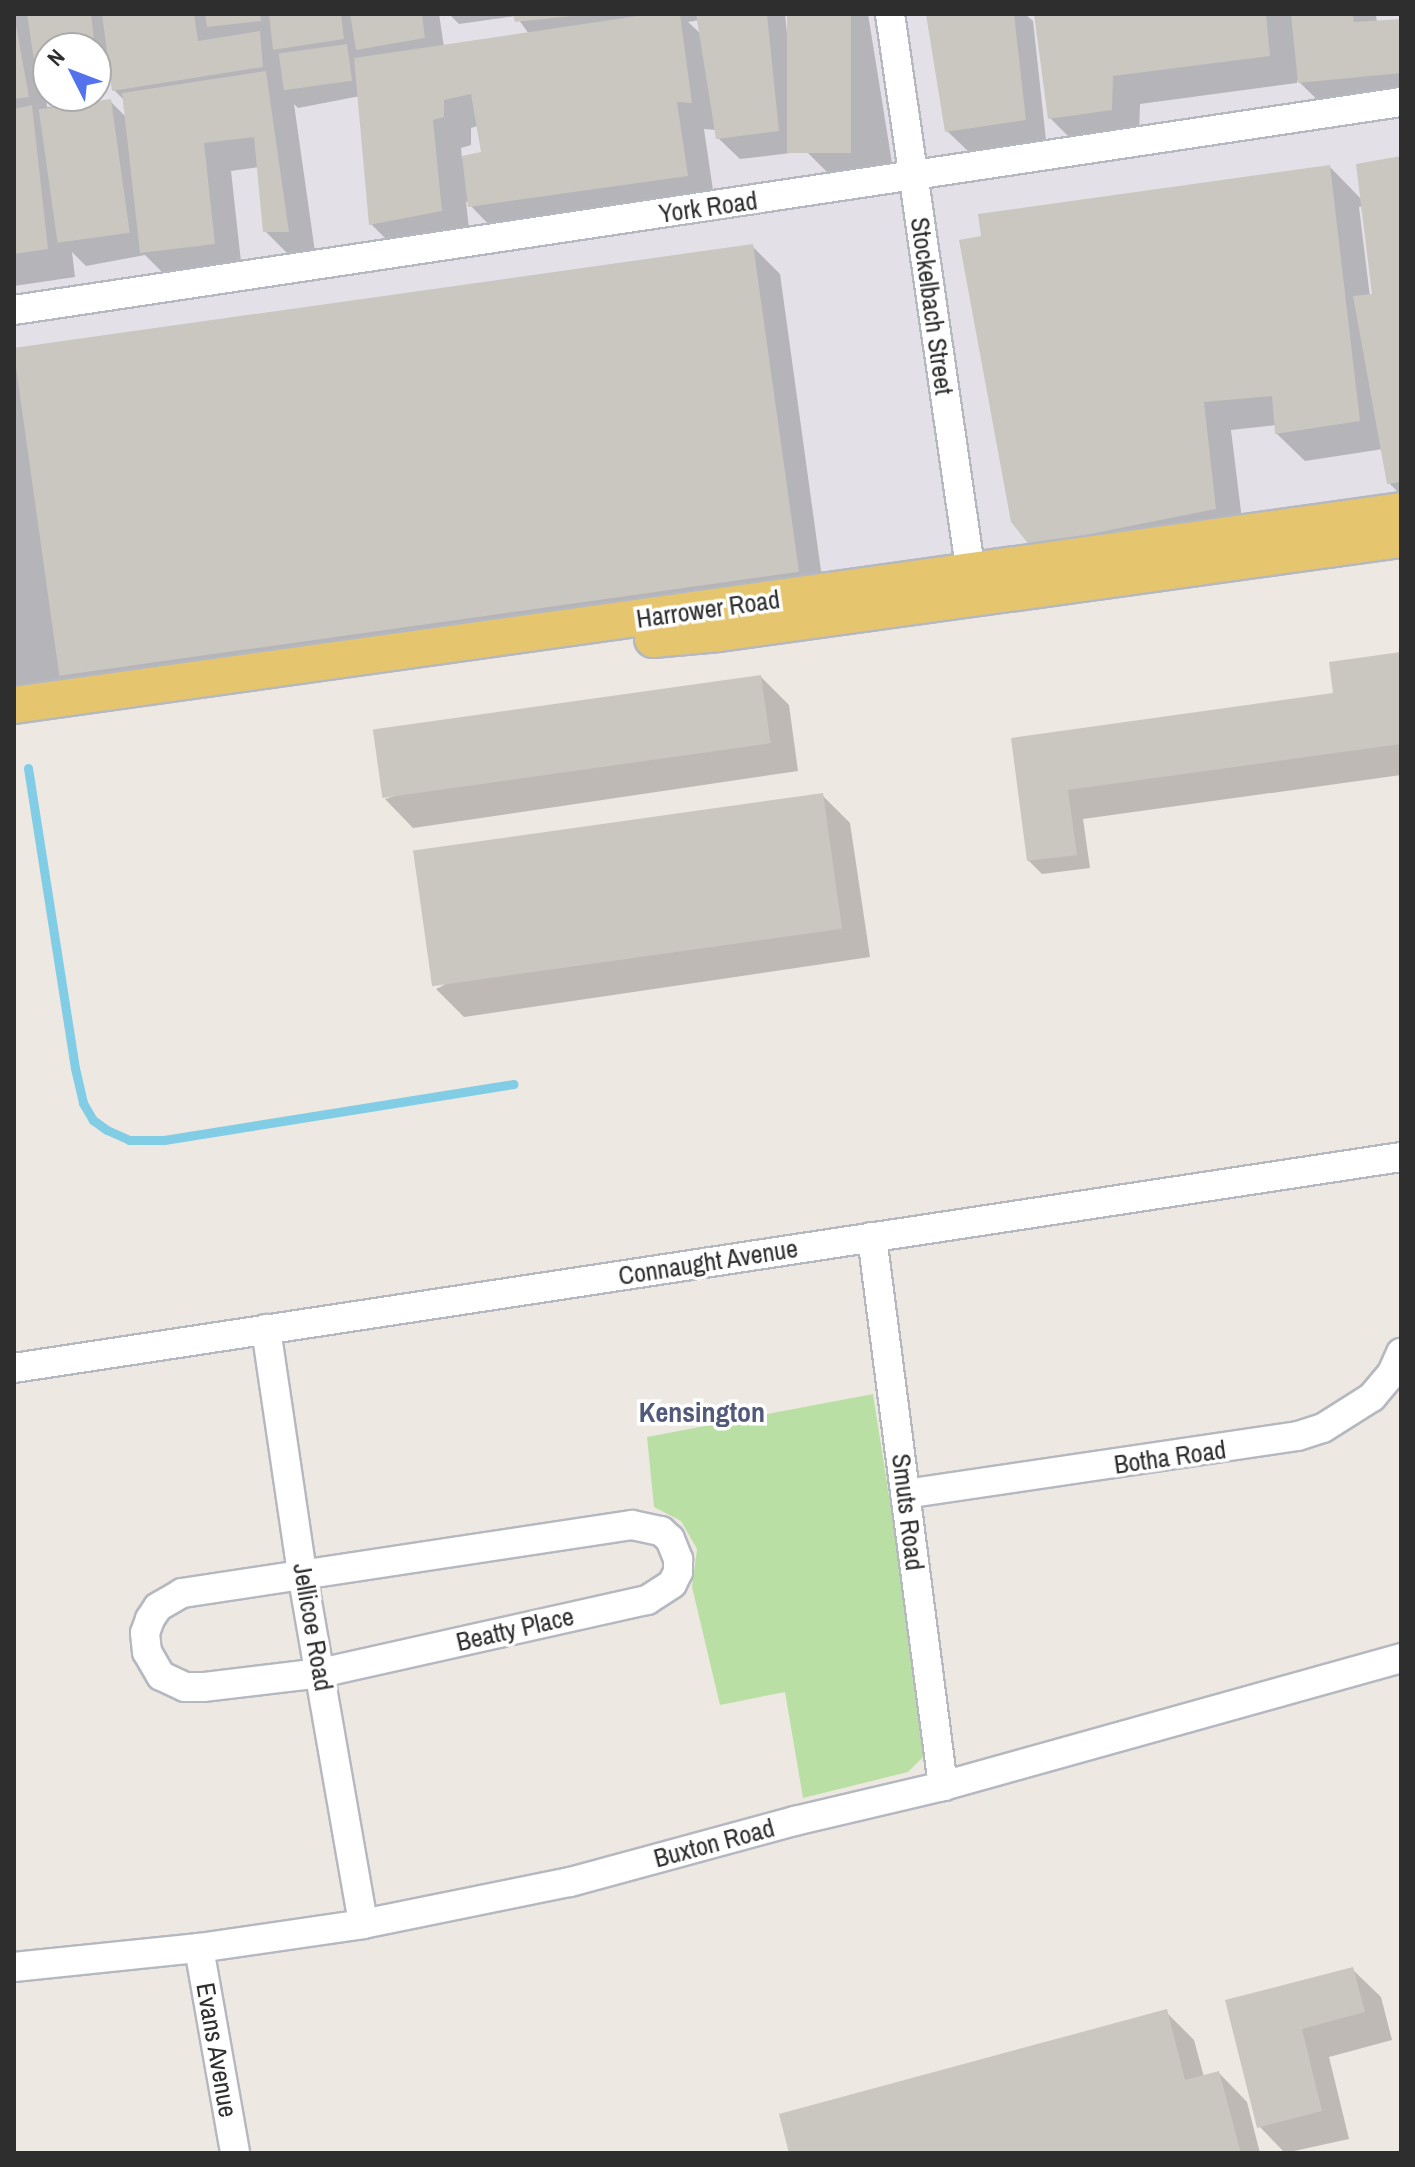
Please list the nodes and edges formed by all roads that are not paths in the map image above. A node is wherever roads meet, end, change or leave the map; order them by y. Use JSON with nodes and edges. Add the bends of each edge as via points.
{"nodes":[{"id":1,"x":890,"y":14,"type":"edge"},
{"id":2,"x":1401,"y":102,"type":"edge"},
{"id":3,"x":913,"y":177,"type":"junction"},
{"id":4,"x":14,"y":310,"type":"edge"},
{"id":5,"x":1401,"y":511,"type":"edge"},
{"id":6,"x":1401,"y":539,"type":"edge"},
{"id":7,"x":973,"y":584,"type":"junction"},
{"id":8,"x":14,"y":705,"type":"edge"},
{"id":9,"x":14,"y":725,"type":"edge"},
{"id":10,"x":1400,"y":1162,"type":"edge"},
{"id":11,"x":872,"y":1237,"type":"junction"},
{"id":12,"x":266,"y":1329,"type":"junction"},
{"id":13,"x":1401,"y":1353,"type":"edge"},
{"id":14,"x":14,"y":1368,"type":"edge"},
{"id":15,"x":905,"y":1494,"type":"junction"},
{"id":16,"x":302,"y":1573,"type":"junction"},
{"id":17,"x":1401,"y":1658,"type":"edge"},
{"id":18,"x":321,"y":1673,"type":"junction"},
{"id":19,"x":943,"y":1786,"type":"junction"},
{"id":20,"x":363,"y":1924,"type":"junction"},
{"id":21,"x":199,"y":1948,"type":"junction"},
{"id":22,"x":14,"y":1967,"type":"edge"},
{"id":23,"x":235,"y":2153,"type":"edge"}],
"edges":[{"from":1,"to":3,"type":"street","name":"Stockelbach Street"},
{"from":2,"to":3,"type":"street","name":"York Road"},
{"from":3,"to":4,"type":"street","name":"York Road"},
{"from":3,"to":7,"type":"street","name":"Stockelbach Street"},
{"from":5,"to":7,"type":"main road","name":"Harrower Road"},
{"from":6,"to":7,"type":"main road","name":"Harrower Road"},
{"from":7,"to":8,"type":"main road","name":"Harrower Road"},
{"from":7,"to":9,"type":"main road","name":"Harrower Road","via":[[719,633],[603,640]]},
{"from":10,"to":11,"type":"street","name":"Connaught Avenue"},
{"from":11,"to":12,"type":"street","name":"Connaught Avenue"},
{"from":11,"to":15,"type":"street","name":"Smuts Road"},
{"from":12,"to":14,"type":"street","name":"Connaught Avenue"},
{"from":12,"to":16,"type":"street","name":"Jellicoe Road"},
{"from":13,"to":15,"type":"street","name":"Botha Road","via":[[1372,1397],[1323,1428],[1298,1436]]},
{"from":15,"to":19,"type":"street","name":"Smuts Road"},
{"from":16,"to":18,"type":"street","name":"Jellicoe Road"},
{"from":16,"to":18,"type":"street","name":"Beatty Place","via":[[171,1597],[150,1619],[147,1652],[161,1676],[185,1687]]},
{"from":16,"to":18,"type":"street","name":"Beatty Place","via":[[632,1525],[661,1531],[678,1559],[672,1584],[647,1600]]},
{"from":17,"to":19,"type":"street","name":"Buxton Road"},
{"from":18,"to":20,"type":"street","name":"Jellicoe Road"},
{"from":19,"to":20,"type":"street","name":"Buxton Road","via":[[570,1882]]},
{"from":20,"to":21,"type":"street","name":"Buxton Road"},
{"from":21,"to":22,"type":"street","name":"Buxton Road"},
{"from":21,"to":23,"type":"street","name":"Evans Avenue"}]}
